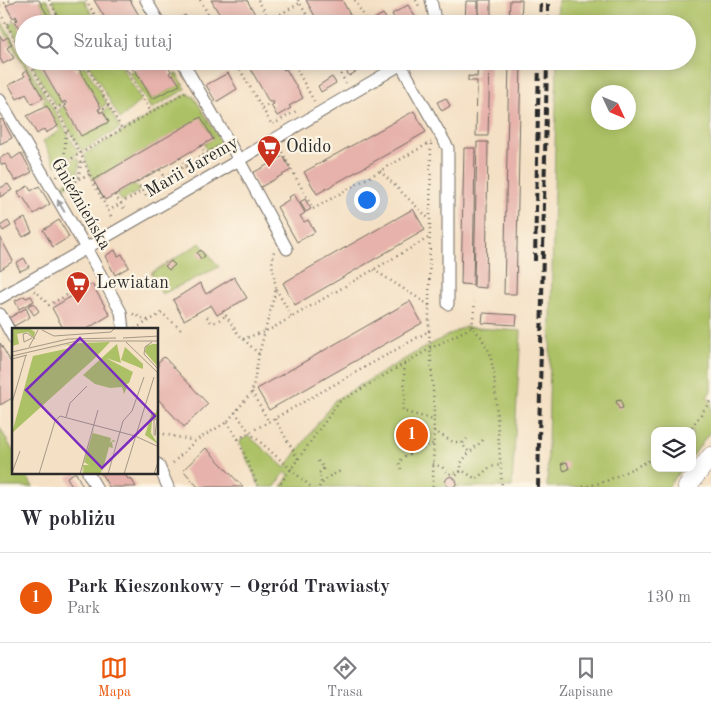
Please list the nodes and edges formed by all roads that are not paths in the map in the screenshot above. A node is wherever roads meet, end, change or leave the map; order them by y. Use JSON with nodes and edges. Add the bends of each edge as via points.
{"nodes":[{"id":1,"x":146,"y":0,"type":"edge"},
{"id":2,"x":431,"y":0,"type":"edge"},
{"id":3,"x":155,"y":15,"type":"edge"},
{"id":4,"x":434,"y":15,"type":"edge"},
{"id":5,"x":187,"y":70,"type":"edge"},
{"id":6,"x":392,"y":70,"type":"edge"},
{"id":7,"x":408,"y":70,"type":"edge"},
{"id":8,"x":0,"y":100,"type":"edge"},
{"id":9,"x":239,"y":160,"type":"junction"},
{"id":10,"x":86,"y":248,"type":"junction"},
{"id":11,"x":287,"y":249,"type":"dead end"},
{"id":12,"x":0,"y":298,"type":"edge"},
{"id":13,"x":448,"y":304,"type":"dead end"},
{"id":14,"x":0,"y":314,"type":"edge"},
{"id":15,"x":123,"y":328,"type":"edge"},
{"id":16,"x":12,"y":335,"type":"edge"},
{"id":17,"x":711,"y":456,"type":"edge"},
{"id":18,"x":159,"y":466,"type":"edge"},
{"id":19,"x":89,"y":474,"type":"edge"},
{"id":20,"x":96,"y":487,"type":"edge"},
{"id":21,"x":168,"y":487,"type":"edge"},
{"id":22,"x":686,"y":487,"type":"edge"}],
"edges":[{"from":1,"to":3,"type":"street"},
{"from":2,"to":4,"type":"street"},
{"from":5,"to":9,"type":"street"},
{"from":6,"to":9,"type":"street","name":"Marii Jaremy"},
{"from":7,"to":13,"type":"street","name":"Marii Jaremy","via":[[448,148]]},
{"from":10,"to":8,"type":"street","name":"Gnieźnieńska","one_way":true},
{"from":9,"to":10,"type":"street","name":"Marii Jaremy"},
{"from":9,"to":11,"type":"street"},
{"from":10,"to":12,"type":"street","name":"Marii Jaremy"},
{"from":10,"to":15,"type":"street","name":"Gnieźnieńska","via":[[121,312]]},
{"from":14,"to":16,"type":"street"},
{"from":17,"to":22,"type":"main road"},
{"from":18,"to":21,"type":"street"},
{"from":19,"to":20,"type":"street"}]}
